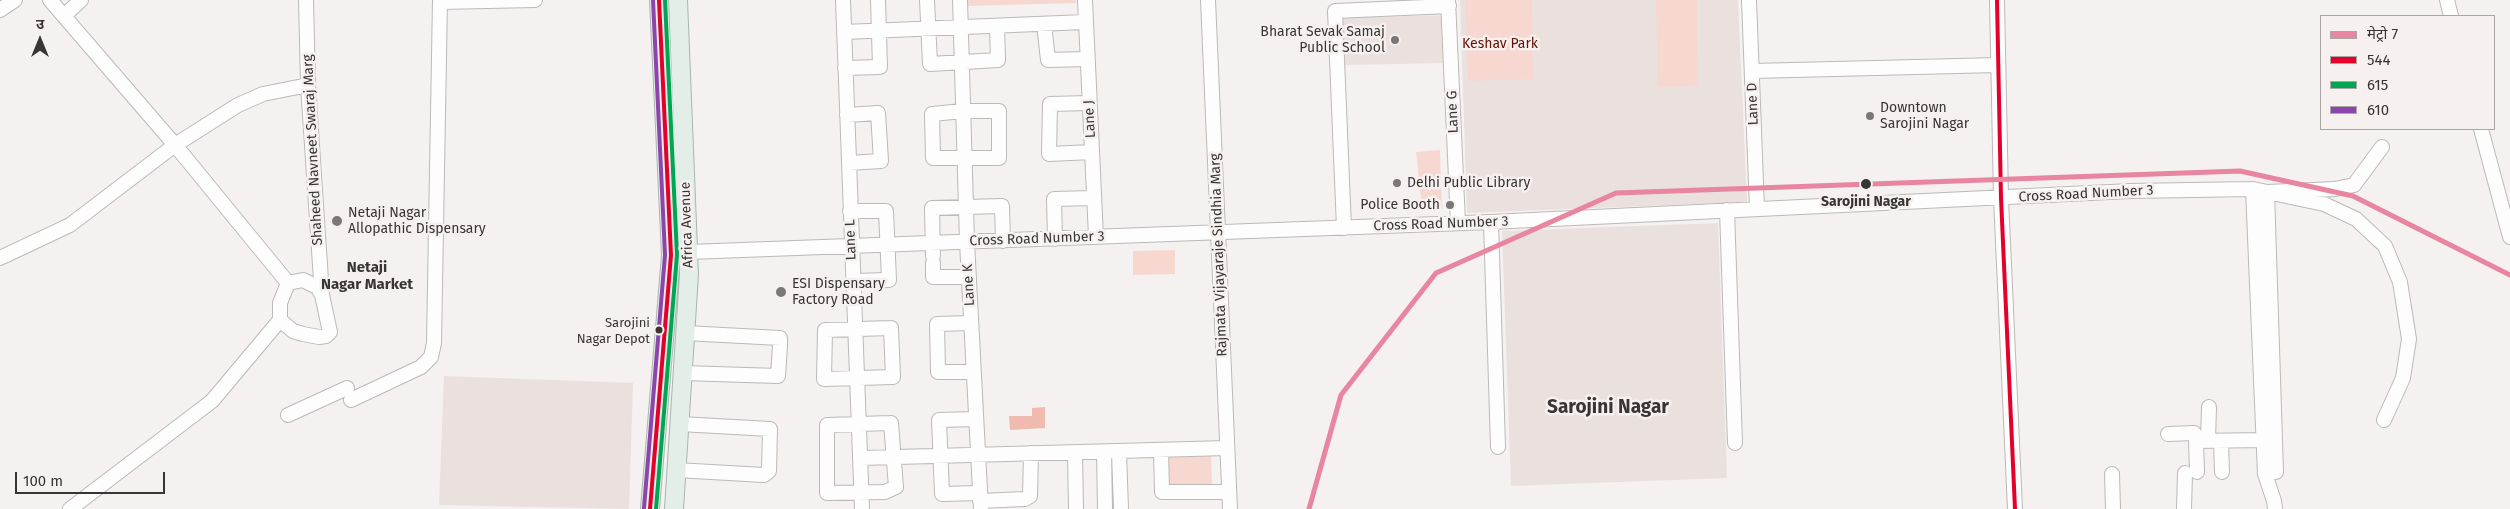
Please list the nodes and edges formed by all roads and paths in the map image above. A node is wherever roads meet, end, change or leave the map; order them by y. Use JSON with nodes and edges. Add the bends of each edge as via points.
{"nodes":[{"id":1,"x":15,"y":0,"type":"edge"},
{"id":2,"x":50,"y":0,"type":"edge"},
{"id":3,"x":81,"y":0,"type":"edge"},
{"id":4,"x":306,"y":0,"type":"edge"},
{"id":5,"x":535,"y":0,"type":"edge"},
{"id":6,"x":659,"y":0,"type":"edge"},
{"id":7,"x":678,"y":0,"type":"edge"},
{"id":8,"x":843,"y":0,"type":"edge"},
{"id":9,"x":878,"y":0,"type":"edge"},
{"id":10,"x":927,"y":0,"type":"edge"},
{"id":11,"x":960,"y":0,"type":"edge"},
{"id":12,"x":1084,"y":0,"type":"edge"},
{"id":13,"x":1208,"y":0,"type":"edge"},
{"id":14,"x":1749,"y":0,"type":"edge"},
{"id":15,"x":2447,"y":0,"type":"edge"},
{"id":16,"x":440,"y":1,"type":"edge"},
{"id":17,"x":1999,"y":1,"type":"edge"},
{"id":18,"x":1449,"y":3,"type":"edge"},
{"id":19,"x":1335,"y":5,"type":"edge"},
{"id":20,"x":0,"y":10,"type":"edge"},
{"id":21,"x":2451,"y":15,"type":"edge"},
{"id":22,"x":64,"y":16,"type":"junction"},
{"id":23,"x":1085,"y":22,"type":"junction"},
{"id":24,"x":1044,"y":24,"type":"junction"},
{"id":25,"x":997,"y":26,"type":"junction"},
{"id":26,"x":961,"y":28,"type":"junction"},
{"id":27,"x":928,"y":29,"type":"junction"},
{"id":28,"x":879,"y":31,"type":"junction"},
{"id":29,"x":844,"y":32,"type":"junction"},
{"id":30,"x":1087,"y":58,"type":"junction"},
{"id":31,"x":962,"y":63,"type":"junction"},
{"id":32,"x":1998,"y":65,"type":"junction"},
{"id":33,"x":845,"y":68,"type":"junction"},
{"id":34,"x":1752,"y":71,"type":"junction"},
{"id":35,"x":308,"y":85,"type":"junction"},
{"id":36,"x":1089,"y":102,"type":"junction"},
{"id":37,"x":963,"y":111,"type":"junction"},
{"id":38,"x":847,"y":116,"type":"junction"},
{"id":39,"x":2481,"y":130,"type":"edge"},
{"id":40,"x":175,"y":145,"type":"junction"},
{"id":41,"x":2382,"y":146,"type":"dead end"},
{"id":42,"x":1092,"y":152,"type":"junction"},
{"id":43,"x":964,"y":158,"type":"junction"},
{"id":44,"x":849,"y":163,"type":"junction"},
{"id":45,"x":2260,"y":190,"type":"junction"},
{"id":46,"x":1094,"y":198,"type":"junction"},
{"id":47,"x":2000,"y":198,"type":"junction"},
{"id":48,"x":966,"y":207,"type":"junction"},
{"id":49,"x":1756,"y":209,"type":"junction"},
{"id":50,"x":1727,"y":210,"type":"junction"},
{"id":51,"x":850,"y":211,"type":"junction"},
{"id":52,"x":1491,"y":222,"type":"junction"},
{"id":53,"x":1458,"y":223,"type":"junction"},
{"id":54,"x":1344,"y":228,"type":"junction"},
{"id":55,"x":1218,"y":232,"type":"junction"},
{"id":56,"x":1096,"y":237,"type":"junction"},
{"id":57,"x":2510,"y":237,"type":"edge"},
{"id":58,"x":1055,"y":238,"type":"junction"},
{"id":59,"x":1003,"y":240,"type":"junction"},
{"id":60,"x":967,"y":242,"type":"junction"},
{"id":61,"x":888,"y":245,"type":"junction"},
{"id":62,"x":852,"y":246,"type":"junction"},
{"id":63,"x":689,"y":252,"type":"junction"},
{"id":64,"x":933,"y":254,"type":"junction"},
{"id":65,"x":0,"y":258,"type":"edge"},
{"id":66,"x":969,"y":276,"type":"junction"},
{"id":67,"x":853,"y":281,"type":"junction"},
{"id":68,"x":288,"y":283,"type":"junction"},
{"id":69,"x":322,"y":295,"type":"junction"},
{"id":70,"x":280,"y":320,"type":"junction"},
{"id":71,"x":971,"y":323,"type":"junction"},
{"id":72,"x":855,"y":329,"type":"junction"},
{"id":73,"x":686,"y":334,"type":"junction"},
{"id":74,"x":974,"y":372,"type":"junction"},
{"id":75,"x":683,"y":373,"type":"junction"},
{"id":76,"x":857,"y":378,"type":"junction"},
{"id":77,"x":2209,"y":407,"type":"dead end"},
{"id":78,"x":288,"y":415,"type":"dead end"},
{"id":79,"x":976,"y":419,"type":"junction"},
{"id":80,"x":2384,"y":420,"type":"dead end"},
{"id":81,"x":680,"y":424,"type":"junction"},
{"id":82,"x":858,"y":424,"type":"junction"},
{"id":83,"x":2168,"y":434,"type":"dead end"},
{"id":84,"x":2263,"y":440,"type":"junction"},
{"id":85,"x":2209,"y":441,"type":"junction"},
{"id":86,"x":1735,"y":443,"type":"dead end"},
{"id":87,"x":1498,"y":447,"type":"dead end"},
{"id":88,"x":1227,"y":448,"type":"junction"},
{"id":89,"x":1161,"y":450,"type":"junction"},
{"id":90,"x":1104,"y":452,"type":"junction"},
{"id":91,"x":1119,"y":452,"type":"junction"},
{"id":92,"x":1032,"y":453,"type":"junction"},
{"id":93,"x":1075,"y":453,"type":"junction"},
{"id":94,"x":978,"y":454,"type":"junction"},
{"id":95,"x":941,"y":456,"type":"junction"},
{"id":96,"x":894,"y":457,"type":"junction"},
{"id":97,"x":860,"y":458,"type":"junction"},
{"id":98,"x":676,"y":470,"type":"junction"},
{"id":99,"x":2222,"y":472,"type":"dead end"},
{"id":100,"x":2271,"y":473,"type":"junction"},
{"id":101,"x":2112,"y":474,"type":"dead end"},
{"id":102,"x":861,"y":492,"type":"junction"},
{"id":103,"x":1229,"y":492,"type":"junction"},
{"id":104,"x":980,"y":501,"type":"edge"},
{"id":105,"x":70,"y":509,"type":"edge"},
{"id":106,"x":650,"y":509,"type":"edge"},
{"id":107,"x":674,"y":509,"type":"edge"},
{"id":108,"x":862,"y":509,"type":"edge"},
{"id":109,"x":1076,"y":509,"type":"edge"},
{"id":110,"x":1105,"y":509,"type":"edge"},
{"id":111,"x":1121,"y":509,"type":"edge"},
{"id":112,"x":1230,"y":509,"type":"edge"},
{"id":113,"x":2015,"y":509,"type":"edge"},
{"id":114,"x":2113,"y":509,"type":"edge"},
{"id":115,"x":2184,"y":509,"type":"edge"},
{"id":116,"x":2274,"y":509,"type":"edge"}],
"edges":[{"from":1,"to":20,"type":"street"},
{"from":2,"to":22,"type":"street"},
{"from":3,"to":22,"type":"street"},
{"from":4,"to":35,"type":"street","name":"Shaheed Navneet Swaraj Marg"},
{"from":5,"to":16,"type":"street"},
{"from":6,"to":106,"type":"main road","name":"Africa Avenue","via":[[671,256]]},
{"from":7,"to":63,"type":"main road","name":"Africa Avenue"},
{"from":8,"to":29,"type":"street","name":"Lane L"},
{"from":9,"to":28,"type":"street"},
{"from":10,"to":27,"type":"street"},
{"from":11,"to":26,"type":"street","name":"Lane K"},
{"from":12,"to":23,"type":"street","name":"Lane J"},
{"from":13,"to":55,"type":"street","name":"Rajmata Vijayaraje Sindhia Marg"},
{"from":14,"to":34,"type":"street","name":"Lane D"},
{"from":15,"to":21,"type":"street"},
{"from":16,"to":78,"type":"street","via":[[434,343],[431,357],[421,367]]},
{"from":17,"to":32,"type":"street"},
{"from":18,"to":19,"type":"street"},
{"from":18,"to":53,"type":"street","name":"Lane G"},
{"from":19,"to":54,"type":"street"},
{"from":22,"to":40,"type":"street"},
{"from":23,"to":24,"type":"street"},
{"from":23,"to":30,"type":"street","name":"Lane J"},
{"from":24,"to":25,"type":"street"},
{"from":24,"to":30,"type":"street","via":[[1048,60]]},
{"from":25,"to":26,"type":"street"},
{"from":25,"to":31,"type":"street","via":[[998,60]]},
{"from":26,"to":27,"type":"street"},
{"from":26,"to":31,"type":"street","name":"Lane K"},
{"from":27,"to":28,"type":"street"},
{"from":27,"to":31,"type":"street","via":[[930,64]]},
{"from":28,"to":29,"type":"street"},
{"from":28,"to":33,"type":"street","via":[[880,67]]},
{"from":29,"to":33,"type":"street","name":"Lane L"},
{"from":30,"to":36,"type":"street","name":"Lane J"},
{"from":31,"to":37,"type":"street","name":"Lane K"},
{"from":32,"to":34,"type":"street"},
{"from":32,"to":47,"type":"street"},
{"from":33,"to":38,"type":"street","name":"Lane L"},
{"from":34,"to":49,"type":"street","name":"Lane D"},
{"from":35,"to":40,"type":"street","via":[[251,98]]},
{"from":35,"to":69,"type":"street","name":"Shaheed Navneet Swaraj Marg"},
{"from":36,"to":42,"type":"street","name":"Lane J"},
{"from":36,"to":42,"type":"street","via":[[1050,104],[1049,154]]},
{"from":37,"to":43,"type":"street","name":"Lane K"},
{"from":37,"to":43,"type":"street","via":[[932,114],[933,158]]},
{"from":37,"to":43,"type":"street","via":[[998,111],[999,158]]},
{"from":38,"to":44,"type":"street","name":"Lane L"},
{"from":38,"to":44,"type":"street","via":[[878,113],[881,161]]},
{"from":39,"to":57,"type":"street"},
{"from":40,"to":65,"type":"street","via":[[70,225]]},
{"from":40,"to":68,"type":"street"},
{"from":41,"to":45,"type":"street","via":[[2354,184],[2334,189]]},
{"from":42,"to":46,"type":"street","name":"Lane J"},
{"from":43,"to":48,"type":"street","name":"Lane K"},
{"from":44,"to":51,"type":"street","name":"Lane L"},
{"from":45,"to":47,"type":"street","name":"Cross Road Number 3","via":[[2131,191]]},
{"from":45,"to":80,"type":"street","via":[[2324,204],[2356,219],[2384,246],[2400,282],[2409,339],[2403,378]]},
{"from":45,"to":84,"type":"street"},
{"from":45,"to":100,"type":"street"},
{"from":46,"to":56,"type":"street","name":"Lane J"},
{"from":46,"to":58,"type":"street","via":[[1054,200]]},
{"from":47,"to":49,"type":"street","name":"Cross Road Number 3"},
{"from":47,"to":113,"type":"street"},
{"from":48,"to":59,"type":"street","via":[[1002,206]]},
{"from":48,"to":60,"type":"street","name":"Lane K"},
{"from":48,"to":64,"type":"street","via":[[932,208]]},
{"from":49,"to":50,"type":"street","name":"Cross Road Number 3"},
{"from":50,"to":52,"type":"street","name":"Cross Road Number 3"},
{"from":50,"to":86,"type":"street"},
{"from":51,"to":61,"type":"street","via":[[886,211]]},
{"from":51,"to":62,"type":"street","name":"Lane L"},
{"from":52,"to":53,"type":"street","name":"Cross Road Number 3"},
{"from":52,"to":87,"type":"street"},
{"from":53,"to":54,"type":"street","name":"Cross Road Number 3"},
{"from":54,"to":55,"type":"street","name":"Cross Road Number 3"},
{"from":55,"to":56,"type":"street","name":"Cross Road Number 3"},
{"from":55,"to":88,"type":"street","name":"Rajmata Vijayaraje Sindhia Marg"},
{"from":56,"to":58,"type":"street","name":"Cross Road Number 3"},
{"from":58,"to":59,"type":"street","name":"Cross Road Number 3"},
{"from":59,"to":60,"type":"street","name":"Cross Road Number 3"},
{"from":60,"to":64,"type":"street","name":"Cross Road Number 3"},
{"from":60,"to":66,"type":"street","name":"Lane K"},
{"from":61,"to":62,"type":"street","name":"Cross Road Number 3"},
{"from":61,"to":64,"type":"street","name":"Cross Road Number 3"},
{"from":61,"to":67,"type":"street","via":[[889,280]]},
{"from":62,"to":63,"type":"street","name":"Cross Road Number 3"},
{"from":62,"to":67,"type":"street","name":"Lane L"},
{"from":63,"to":73,"type":"main road","name":"Africa Avenue"},
{"from":64,"to":66,"type":"street","via":[[933,277]]},
{"from":66,"to":71,"type":"street","name":"Lane K"},
{"from":67,"to":72,"type":"street","name":"Lane L"},
{"from":68,"to":69,"type":"street","via":[[303,280],[317,287]]},
{"from":68,"to":70,"type":"street","via":[[280,303]]},
{"from":69,"to":70,"type":"street","name":"Shaheed Navneet Swaraj Marg","via":[[330,326],[326,336],[293,331]]},
{"from":70,"to":105,"type":"street","via":[[212,400]]},
{"from":71,"to":74,"type":"street","name":"Lane K"},
{"from":71,"to":74,"type":"street","via":[[937,324],[938,372]]},
{"from":72,"to":76,"type":"street","name":"Lane L"},
{"from":72,"to":76,"type":"street","via":[[824,330],[824,379]]},
{"from":72,"to":76,"type":"street","via":[[891,328],[892,348],[893,377]]},
{"from":73,"to":75,"type":"main road","name":"Africa Avenue"},
{"from":73,"to":75,"type":"street","via":[[780,338],[778,376]]},
{"from":74,"to":79,"type":"street","name":"Lane K"},
{"from":75,"to":81,"type":"main road","name":"Africa Avenue"},
{"from":76,"to":82,"type":"street","name":"Lane L"},
{"from":77,"to":85,"type":"street"},
{"from":79,"to":94,"type":"street","name":"Lane K"},
{"from":79,"to":95,"type":"street","via":[[939,420]]},
{"from":81,"to":98,"type":"main road","name":"Africa Avenue"},
{"from":81,"to":98,"type":"street","via":[[770,429],[769,471],[764,475]]},
{"from":82,"to":96,"type":"street","via":[[891,423]]},
{"from":82,"to":97,"type":"street","name":"Lane L"},
{"from":82,"to":102,"type":"street","via":[[827,426],[826,490],[830,494]]},
{"from":83,"to":85,"type":"street","via":[[2194,433]]},
{"from":84,"to":85,"type":"street"},
{"from":84,"to":100,"type":"street"},
{"from":85,"to":99,"type":"street"},
{"from":85,"to":115,"type":"street","via":[[2191,472]]},
{"from":88,"to":89,"type":"street"},
{"from":88,"to":103,"type":"street","name":"Rajmata Vijayaraje Sindhia Marg"},
{"from":89,"to":91,"type":"street"},
{"from":89,"to":103,"type":"street","via":[[1162,492]]},
{"from":90,"to":91,"type":"street"},
{"from":90,"to":93,"type":"street"},
{"from":90,"to":110,"type":"street"},
{"from":91,"to":111,"type":"street"},
{"from":92,"to":93,"type":"street"},
{"from":92,"to":94,"type":"street"},
{"from":92,"to":104,"type":"street","via":[[1030,496]]},
{"from":93,"to":109,"type":"street"},
{"from":94,"to":95,"type":"street"},
{"from":94,"to":104,"type":"street","name":"Lane K"},
{"from":95,"to":96,"type":"street"},
{"from":95,"to":104,"type":"street","via":[[942,494]]},
{"from":96,"to":97,"type":"street"},
{"from":96,"to":102,"type":"street","via":[[896,487],[885,492]]},
{"from":97,"to":102,"type":"street","name":"Lane L"},
{"from":98,"to":107,"type":"main road","name":"Africa Avenue"},
{"from":100,"to":116,"type":"street"},
{"from":101,"to":114,"type":"street"},
{"from":102,"to":108,"type":"street","name":"Lane L"},
{"from":103,"to":112,"type":"street","name":"Rajmata Vijayaraje Sindhia Marg"}]}
